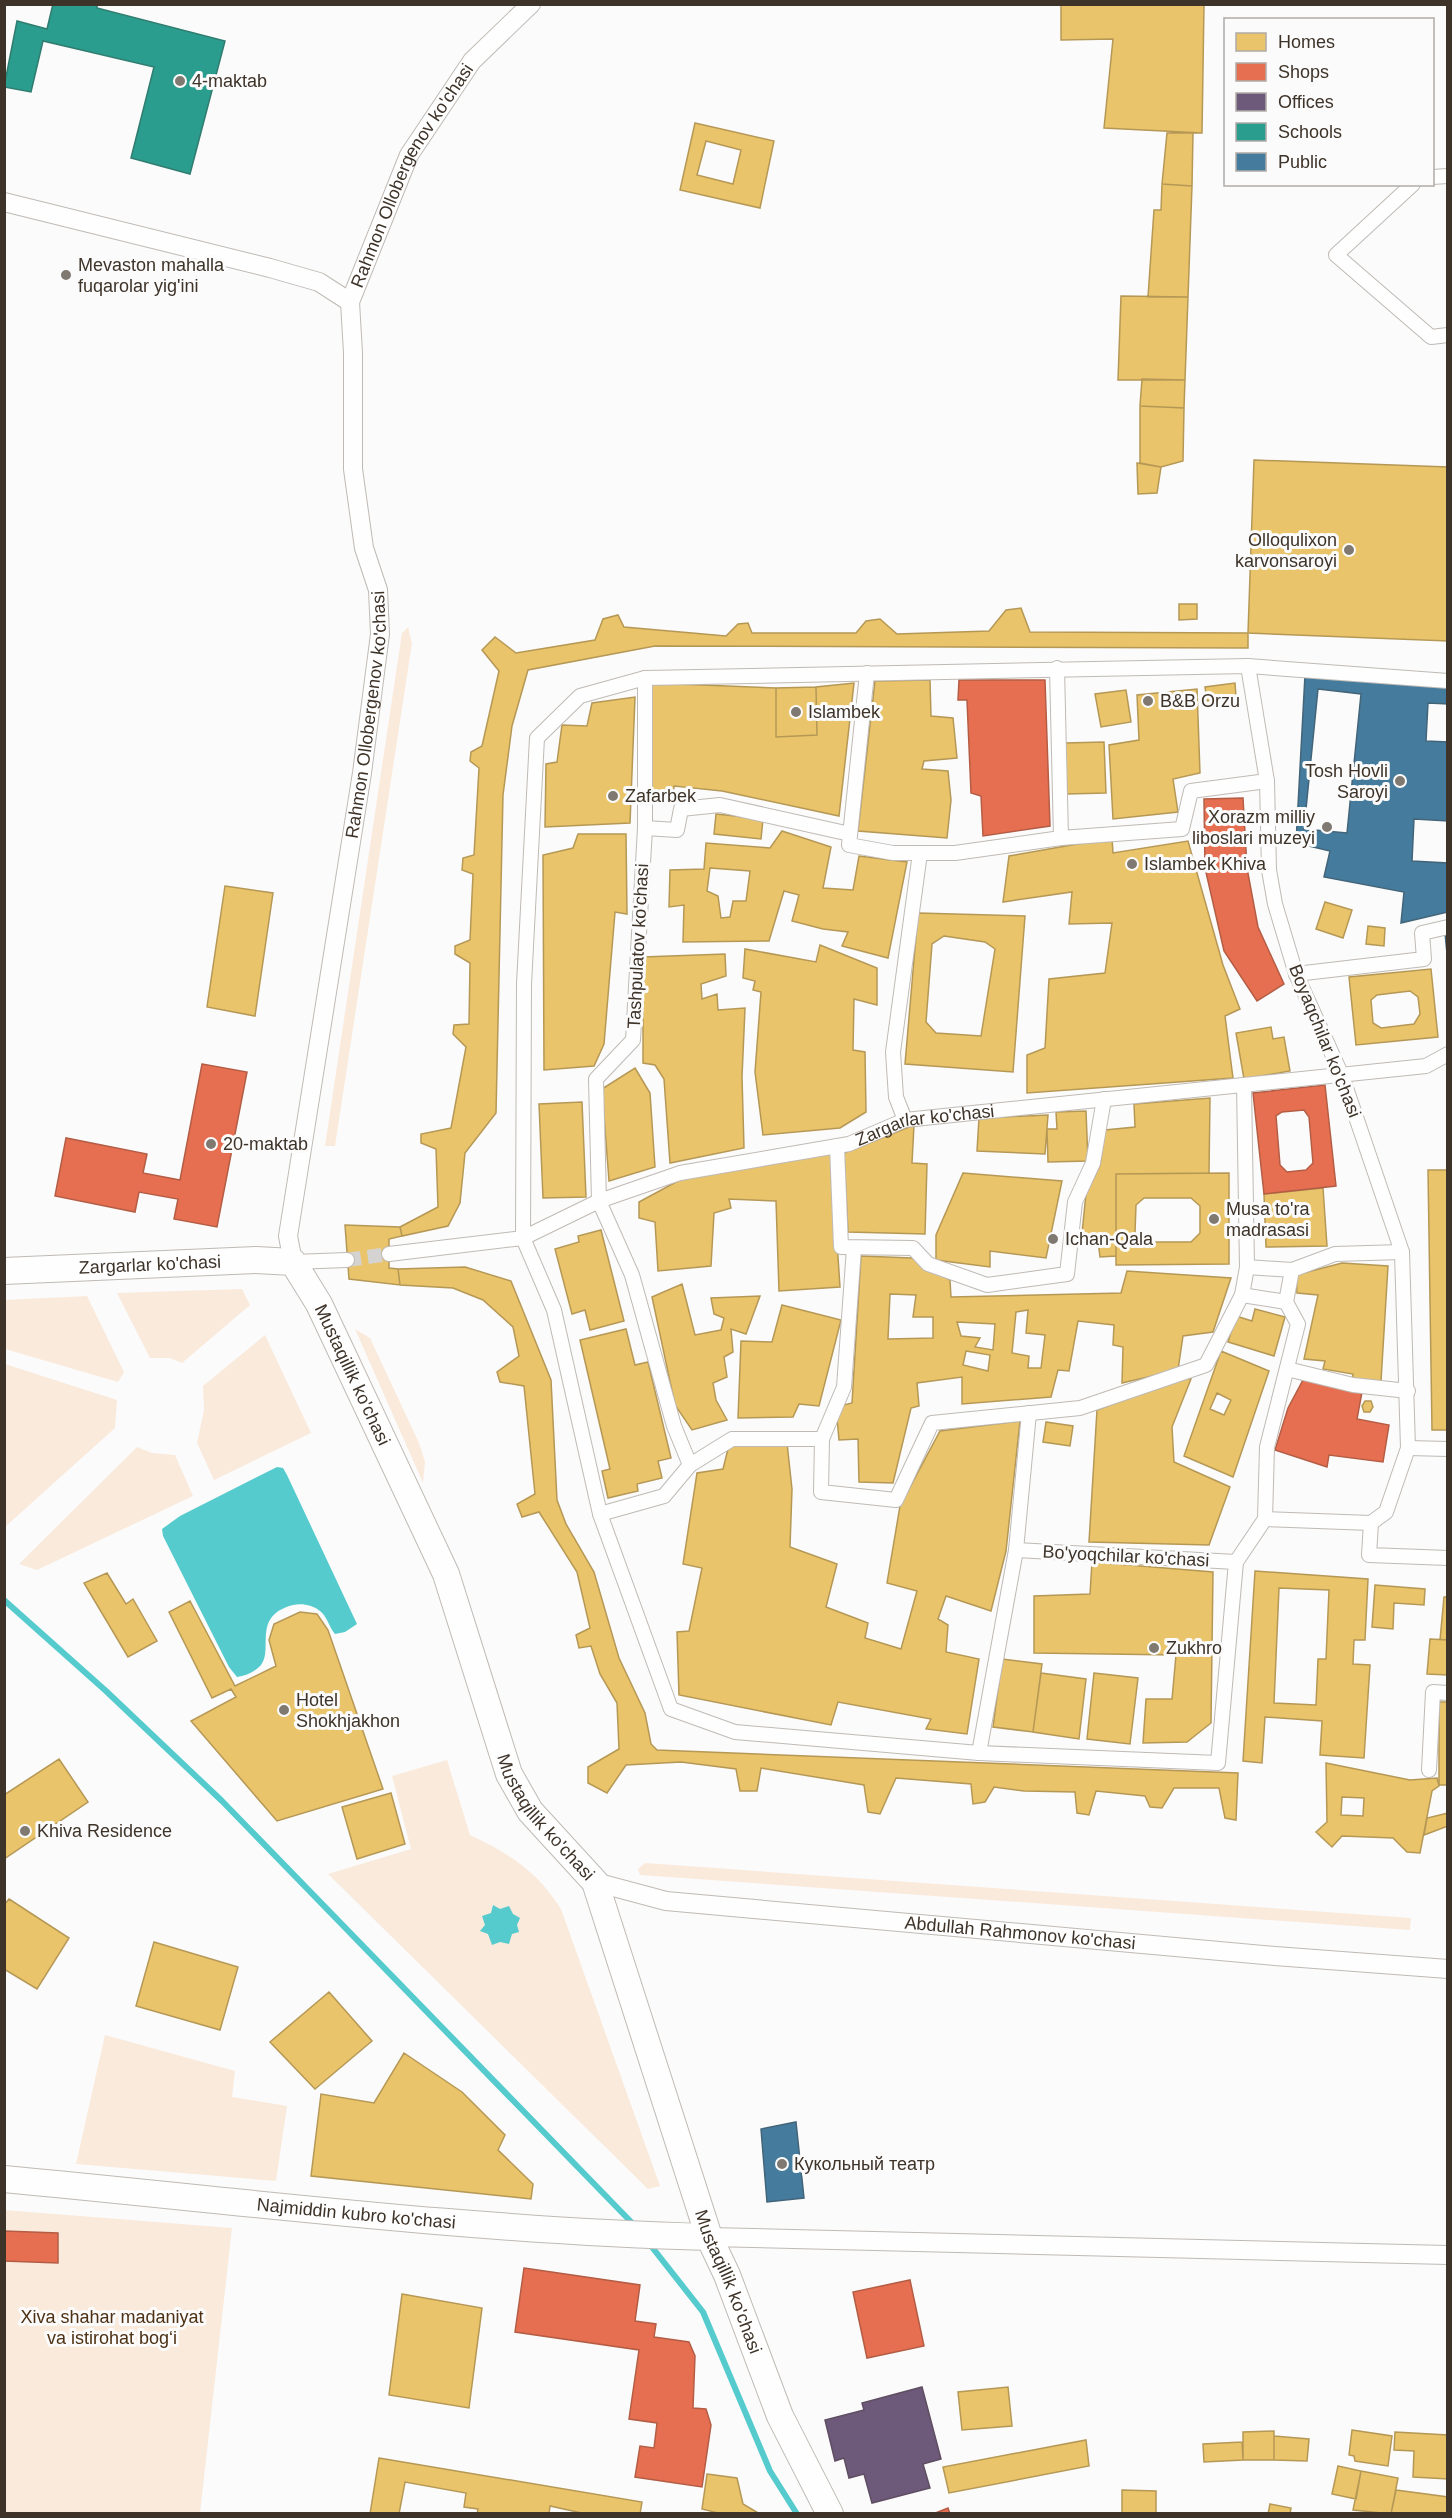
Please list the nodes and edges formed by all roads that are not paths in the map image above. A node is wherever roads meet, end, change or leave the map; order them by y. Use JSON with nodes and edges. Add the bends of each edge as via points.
{"nodes":[{"id":1,"x":531,"y":4,"type":"edge"},
{"id":2,"x":1411,"y":186,"type":"edge"},
{"id":3,"x":4,"y":202,"type":"edge"},
{"id":4,"x":350,"y":302,"type":"junction"},
{"id":5,"x":1448,"y":335,"type":"edge"},
{"id":6,"x":1248,"y":666,"type":"junction"},
{"id":7,"x":1057,"y":668,"type":"junction"},
{"id":8,"x":867,"y":673,"type":"junction"},
{"id":9,"x":645,"y":678,"type":"junction"},
{"id":10,"x":1448,"y":681,"type":"edge"},
{"id":11,"x":1267,"y":781,"type":"junction"},
{"id":12,"x":645,"y":828,"type":"junction"},
{"id":13,"x":850,"y":834,"type":"junction"},
{"id":14,"x":1061,"y":838,"type":"junction"},
{"id":15,"x":920,"y":853,"type":"junction"},
{"id":16,"x":1448,"y":927,"type":"edge"},
{"id":17,"x":1296,"y":974,"type":"junction"},
{"id":18,"x":1448,"y":1054,"type":"edge"},
{"id":19,"x":1342,"y":1076,"type":"junction"},
{"id":20,"x":1244,"y":1086,"type":"junction"},
{"id":21,"x":1104,"y":1100,"type":"junction"},
{"id":22,"x":905,"y":1120,"type":"junction"},
{"id":23,"x":837,"y":1146,"type":"junction"},
{"id":24,"x":599,"y":1201,"type":"junction"},
{"id":25,"x":523,"y":1238,"type":"junction"},
{"id":26,"x":854,"y":1248,"type":"junction"},
{"id":27,"x":1402,"y":1252,"type":"junction"},
{"id":28,"x":389,"y":1254,"type":"tunnel mouth"},
{"id":29,"x":347,"y":1260,"type":"tunnel mouth"},
{"id":30,"x":293,"y":1262,"type":"junction"},
{"id":31,"x":1247,"y":1267,"type":"junction"},
{"id":32,"x":1292,"y":1270,"type":"junction"},
{"id":33,"x":4,"y":1271,"type":"edge"},
{"id":34,"x":1242,"y":1296,"type":"junction"},
{"id":35,"x":1286,"y":1302,"type":"junction"},
{"id":36,"x":1287,"y":1369,"type":"junction"},
{"id":37,"x":1408,"y":1391,"type":"junction"},
{"id":38,"x":1029,"y":1413,"type":"junction"},
{"id":39,"x":822,"y":1439,"type":"junction"},
{"id":40,"x":1408,"y":1448,"type":"junction"},
{"id":41,"x":1448,"y":1449,"type":"edge"},
{"id":42,"x":690,"y":1465,"type":"junction"},
{"id":43,"x":600,"y":1514,"type":"junction"},
{"id":44,"x":1265,"y":1519,"type":"junction"},
{"id":45,"x":1371,"y":1522,"type":"junction"},
{"id":46,"x":1016,"y":1550,"type":"junction"},
{"id":47,"x":1448,"y":1558,"type":"edge"},
{"id":48,"x":1236,"y":1562,"type":"junction"},
{"id":49,"x":1448,"y":1693,"type":"edge"},
{"id":50,"x":979,"y":1753,"type":"junction"},
{"id":51,"x":1429,"y":1770,"type":"dead end"},
{"id":52,"x":595,"y":1882,"type":"junction"},
{"id":53,"x":1448,"y":1969,"type":"edge"},
{"id":54,"x":4,"y":2179,"type":"edge"},
{"id":55,"x":709,"y":2237,"type":"junction"},
{"id":56,"x":1448,"y":2255,"type":"edge"},
{"id":57,"x":830,"y":2514,"type":"edge"}],
"edges":[{"from":1,"to":4,"type":"street","name":"Rahmon Ollobergenov ko'chasi","via":[[472,62],[410,155]]},
{"from":2,"to":5,"type":"street","via":[[1336,255],[1431,337]]},
{"from":3,"to":4,"type":"street","via":[[319,282]]},
{"from":4,"to":30,"type":"street","name":"Rahmon Ollobergenov ko'chasi","via":[[353,469],[364,548],[378,590],[380,634],[362,773],[288,1236]]},
{"from":6,"to":7,"type":"street"},
{"from":6,"to":10,"type":"street"},
{"from":6,"to":11,"type":"street","name":"Boyaqchilar ko'chasi"},
{"from":7,"to":8,"type":"street"},
{"from":7,"to":14,"type":"street"},
{"from":8,"to":9,"type":"street"},
{"from":8,"to":13,"type":"street"},
{"from":9,"to":12,"type":"street","name":"Tashpulatov ko'chasi"},
{"from":9,"to":25,"type":"street","via":[[580,696],[537,738],[524,984]]},
{"from":11,"to":14,"type":"street","via":[[1191,791],[1182,829]]},
{"from":11,"to":17,"type":"street","name":"Boyaqchilar ko'chasi","via":[[1271,881]]},
{"from":12,"to":13,"type":"street","via":[[677,830],[681,809],[720,805]]},
{"from":12,"to":24,"type":"street","name":"Tashpulatov ko'chasi","via":[[633,1040],[596,1079]]},
{"from":13,"to":15,"type":"street","via":[[849,845],[893,853]]},
{"from":14,"to":15,"type":"street","via":[[955,853]]},
{"from":15,"to":22,"type":"street","via":[[893,1052],[896,1096]]},
{"from":16,"to":17,"type":"street","via":[[1422,933],[1424,959]]},
{"from":17,"to":19,"type":"street","name":"Boyaqchilar ko'chasi"},
{"from":18,"to":19,"type":"street","via":[[1426,1066]]},
{"from":19,"to":20,"type":"street","name":"Zargarlar ko'chasi"},
{"from":19,"to":27,"type":"street","name":"Boyaqchilar ko'chasi"},
{"from":20,"to":21,"type":"street","name":"Zargarlar ko'chasi"},
{"from":20,"to":31,"type":"street"},
{"from":21,"to":22,"type":"street","name":"Zargarlar ko'chasi"},
{"from":21,"to":26,"type":"street","via":[[1093,1163],[1076,1202],[1067,1274],[987,1285],[928,1264],[913,1248]]},
{"from":22,"to":23,"type":"street","name":"Zargarlar ko'chasi","via":[[885,1131]]},
{"from":23,"to":24,"type":"street","name":"Zargarlar ko'chasi","via":[[680,1173]]},
{"from":23,"to":26,"type":"street","via":[[841,1247]]},
{"from":24,"to":25,"type":"street","name":"Zargarlar ko'chasi"},
{"from":24,"to":42,"type":"street","via":[[632,1275],[674,1426]]},
{"from":25,"to":28,"type":"street","name":"Zargarlar ko'chasi"},
{"from":25,"to":43,"type":"street","via":[[554,1310]]},
{"from":26,"to":39,"type":"street","via":[[844,1387]]},
{"from":27,"to":32,"type":"street","via":[[1335,1254]]},
{"from":27,"to":37,"type":"street","name":"Boyaqchilar ko'chasi"},
{"from":29,"to":30,"type":"street"},
{"from":30,"to":33,"type":"main road","name":"Zargarlar ko'chasi","via":[[256,1260]]},
{"from":30,"to":52,"type":"main road","name":"Mustaqillik ko'chasi","via":[[333,1334],[446,1574],[509,1774],[530,1811]]},
{"from":31,"to":32,"type":"street"},
{"from":31,"to":34,"type":"street"},
{"from":32,"to":35,"type":"street"},
{"from":34,"to":35,"type":"street"},
{"from":34,"to":38,"type":"street","via":[[1206,1365],[1080,1408]]},
{"from":35,"to":36,"type":"street","via":[[1298,1324]]},
{"from":36,"to":37,"type":"street","via":[[1353,1385]]},
{"from":36,"to":44,"type":"street","via":[[1267,1447]]},
{"from":37,"to":40,"type":"street","name":"Boyaqchilar ko'chasi"},
{"from":38,"to":39,"type":"street","via":[[932,1423],[896,1500],[821,1492]]},
{"from":38,"to":46,"type":"street"},
{"from":39,"to":42,"type":"street","via":[[732,1439]]},
{"from":40,"to":41,"type":"street"},
{"from":40,"to":45,"type":"street","name":"Boyaqchilar ko'chasi","via":[[1386,1512]]},
{"from":42,"to":43,"type":"street","via":[[664,1496]]},
{"from":43,"to":50,"type":"street","via":[[671,1709],[735,1732]]},
{"from":44,"to":45,"type":"street"},
{"from":44,"to":48,"type":"street"},
{"from":45,"to":47,"type":"street","via":[[1369,1555]]},
{"from":46,"to":48,"type":"street","name":"Bo'yoqchilar ko'chasi"},
{"from":46,"to":50,"type":"street"},
{"from":48,"to":50,"type":"street","via":[[1218,1763]]},
{"from":49,"to":51,"type":"street","via":[[1433,1692]]},
{"from":52,"to":53,"type":"street","name":"Abdullah Rahmonov ko'chasi","via":[[666,1901]]},
{"from":52,"to":55,"type":"main road","name":"Mustaqillik ko'chasi"},
{"from":54,"to":55,"type":"main road","name":"Najmiddin kubro ko'chasi","via":[[499,2226]]},
{"from":55,"to":56,"type":"street"},
{"from":55,"to":57,"type":"main road","name":"Mustaqillik ko'chasi","via":[[780,2416]]}]}
